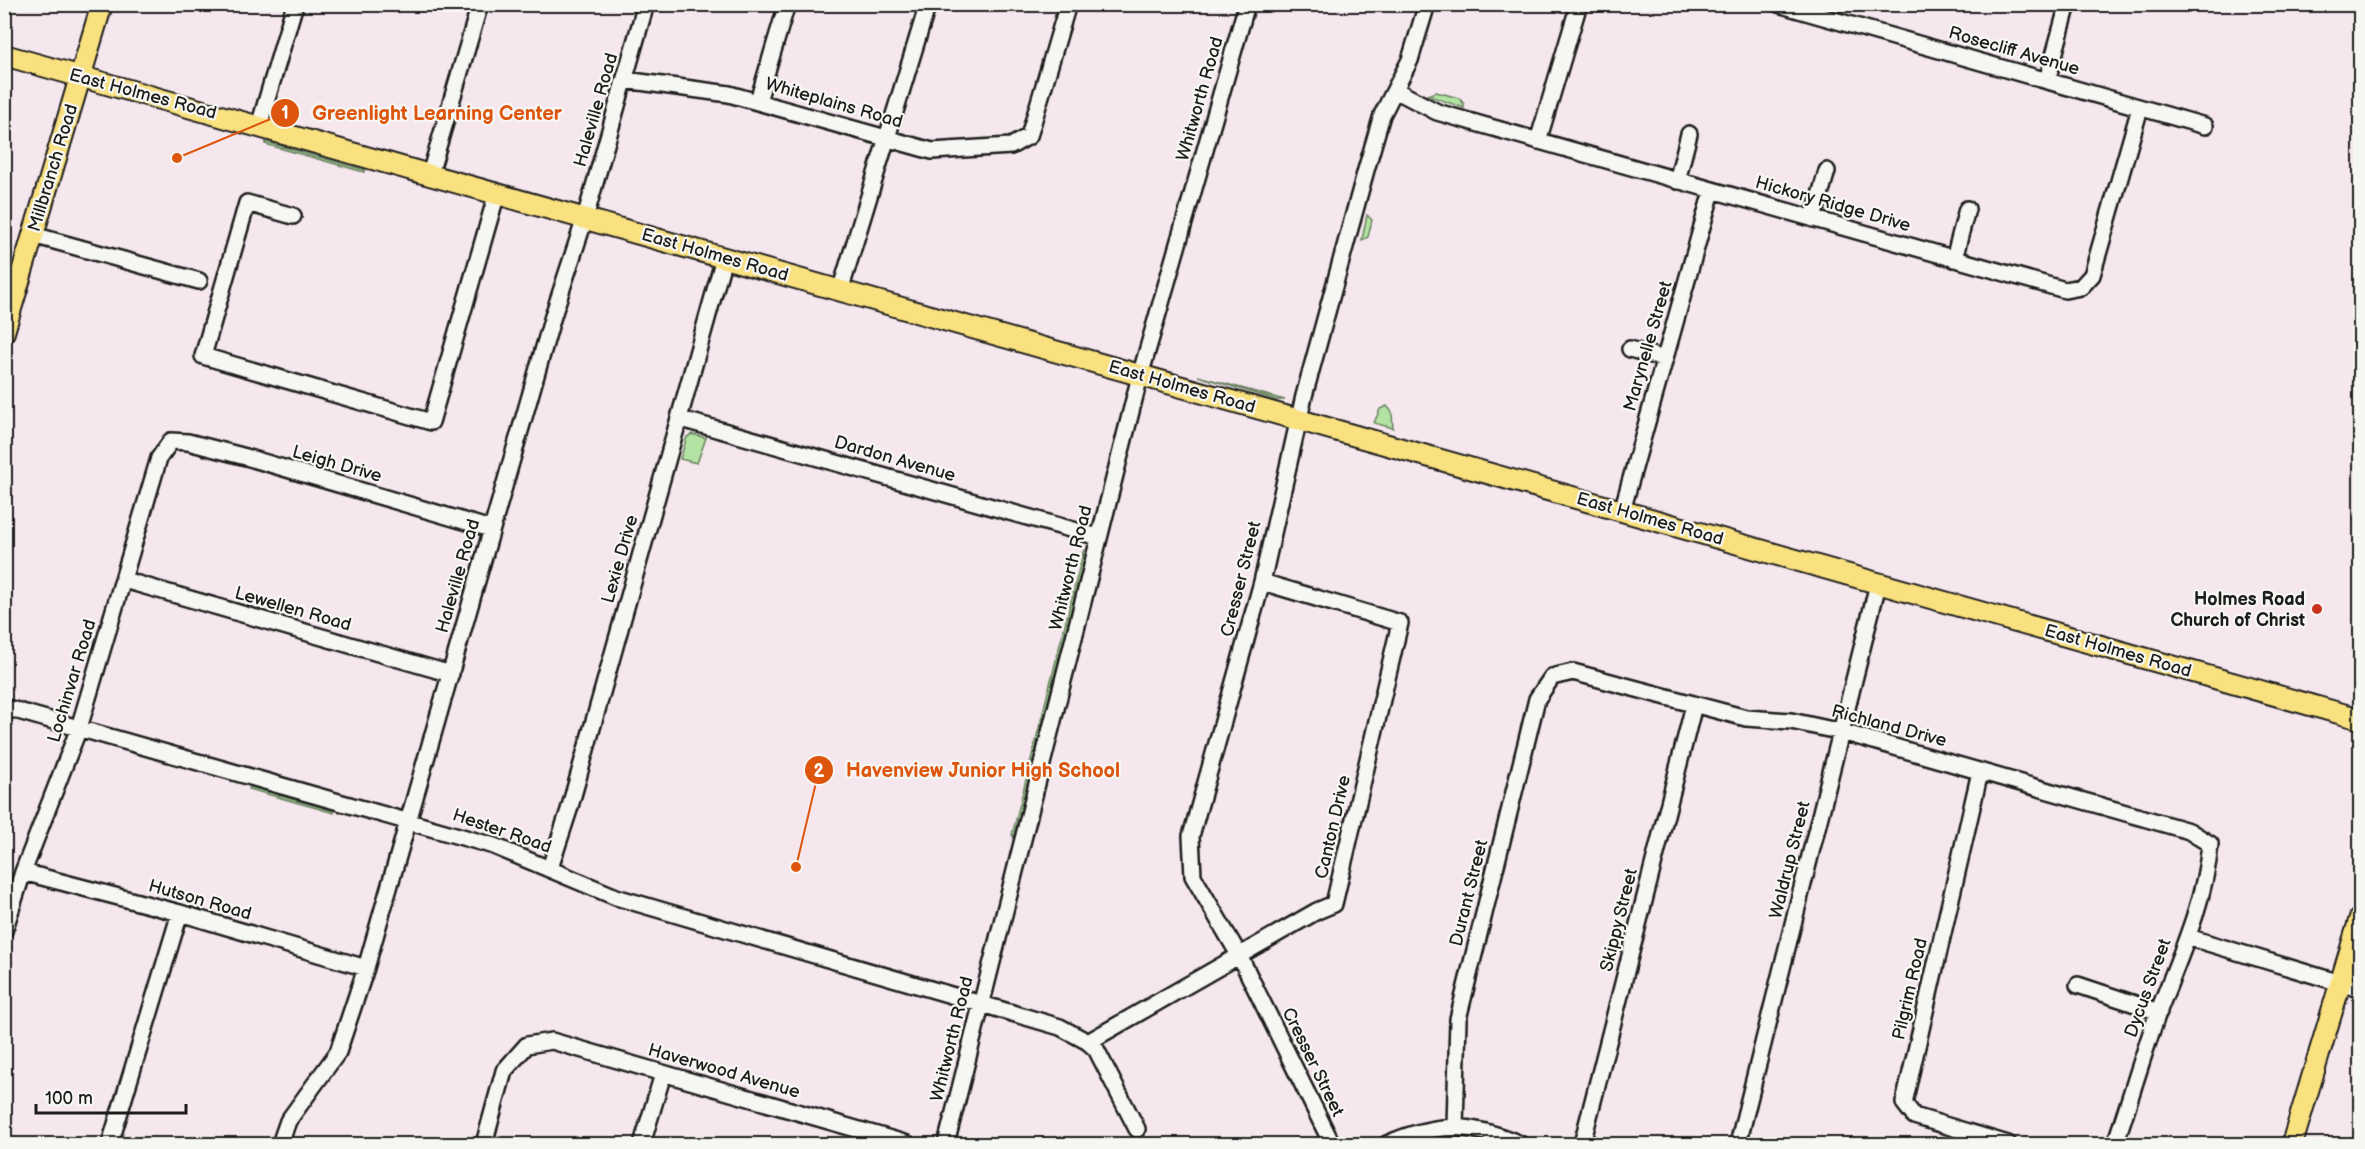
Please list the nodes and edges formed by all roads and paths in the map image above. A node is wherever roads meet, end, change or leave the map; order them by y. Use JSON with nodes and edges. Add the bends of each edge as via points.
{"nodes":[{"id":1,"x":102,"y":4,"type":"edge"},
{"id":2,"x":294,"y":4,"type":"edge"},
{"id":3,"x":480,"y":4,"type":"edge"},
{"id":4,"x":646,"y":4,"type":"edge"},
{"id":5,"x":787,"y":4,"type":"edge"},
{"id":6,"x":928,"y":4,"type":"edge"},
{"id":7,"x":1068,"y":4,"type":"edge"},
{"id":8,"x":1247,"y":4,"type":"edge"},
{"id":9,"x":1427,"y":4,"type":"edge"},
{"id":10,"x":1579,"y":4,"type":"edge"},
{"id":11,"x":1778,"y":4,"type":"edge"},
{"id":12,"x":2068,"y":4,"type":"edge"},
{"id":13,"x":4,"y":55,"type":"edge"},
{"id":14,"x":80,"y":77,"type":"junction"},
{"id":15,"x":625,"y":80,"type":"junction"},
{"id":16,"x":2047,"y":81,"type":"junction"},
{"id":17,"x":1395,"y":90,"type":"junction"},
{"id":18,"x":758,"y":101,"type":"junction"},
{"id":19,"x":2140,"y":108,"type":"junction"},
{"id":20,"x":259,"y":126,"type":"junction"},
{"id":21,"x":2205,"y":126,"type":"dead end"},
{"id":22,"x":1689,"y":134,"type":"dead end"},
{"id":23,"x":888,"y":140,"type":"junction"},
{"id":24,"x":1538,"y":141,"type":"junction"},
{"id":25,"x":1827,"y":171,"type":"dead end"},
{"id":26,"x":430,"y":174,"type":"junction"},
{"id":27,"x":1677,"y":181,"type":"junction"},
{"id":28,"x":1712,"y":191,"type":"junction"},
{"id":29,"x":497,"y":193,"type":"junction"},
{"id":30,"x":1967,"y":209,"type":"dead end"},
{"id":31,"x":293,"y":216,"type":"dead end"},
{"id":32,"x":585,"y":218,"type":"junction"},
{"id":33,"x":1813,"y":219,"type":"junction"},
{"id":34,"x":33,"y":235,"type":"junction"},
{"id":35,"x":724,"y":258,"type":"junction"},
{"id":36,"x":1954,"y":259,"type":"junction"},
{"id":37,"x":199,"y":282,"type":"dead end"},
{"id":38,"x":840,"y":291,"type":"junction"},
{"id":39,"x":8,"y":308,"type":"edge"},
{"id":40,"x":4,"y":332,"type":"edge"},
{"id":41,"x":1630,"y":349,"type":"dead end"},
{"id":42,"x":1665,"y":359,"type":"junction"},
{"id":43,"x":1140,"y":376,"type":"junction"},
{"id":44,"x":681,"y":419,"type":"junction"},
{"id":45,"x":1299,"y":420,"type":"junction"},
{"id":46,"x":171,"y":441,"type":"joint"},
{"id":47,"x":1622,"y":511,"type":"junction"},
{"id":48,"x":491,"y":529,"type":"junction"},
{"id":49,"x":1098,"y":537,"type":"junction"},
{"id":50,"x":124,"y":580,"type":"junction"},
{"id":51,"x":1262,"y":582,"type":"junction"},
{"id":52,"x":1878,"y":584,"type":"junction"},
{"id":53,"x":451,"y":674,"type":"junction"},
{"id":54,"x":1552,"y":677,"type":"joint"},
{"id":55,"x":1694,"y":705,"type":"junction"},
{"id":56,"x":4,"y":707,"type":"edge"},
{"id":57,"x":2361,"y":719,"type":"edge"},
{"id":58,"x":79,"y":728,"type":"junction"},
{"id":59,"x":1842,"y":732,"type":"junction"},
{"id":60,"x":1980,"y":772,"type":"junction"},
{"id":61,"x":409,"y":821,"type":"junction"},
{"id":62,"x":2210,"y":844,"type":"joint"},
{"id":63,"x":550,"y":868,"type":"junction"},
{"id":64,"x":23,"y":872,"type":"junction"},
{"id":65,"x":180,"y":913,"type":"junction"},
{"id":66,"x":2361,"y":918,"type":"edge"},
{"id":67,"x":4,"y":931,"type":"edge"},
{"id":68,"x":2188,"y":938,"type":"junction"},
{"id":69,"x":1239,"y":955,"type":"junction"},
{"id":70,"x":366,"y":968,"type":"junction"},
{"id":71,"x":2341,"y":984,"type":"junction"},
{"id":72,"x":2078,"y":985,"type":"dead end"},
{"id":73,"x":2361,"y":989,"type":"edge"},
{"id":74,"x":982,"y":1004,"type":"junction"},
{"id":75,"x":2158,"y":1012,"type":"junction"},
{"id":76,"x":1088,"y":1042,"type":"junction"},
{"id":77,"x":663,"y":1074,"type":"junction"},
{"id":78,"x":1455,"y":1125,"type":"junction"},
{"id":79,"x":1137,"y":1129,"type":"dead end"},
{"id":80,"x":110,"y":1144,"type":"edge"},
{"id":81,"x":280,"y":1144,"type":"edge"},
{"id":82,"x":484,"y":1144,"type":"edge"},
{"id":83,"x":642,"y":1144,"type":"edge"},
{"id":84,"x":908,"y":1144,"type":"edge"},
{"id":85,"x":946,"y":1144,"type":"edge"},
{"id":86,"x":1332,"y":1144,"type":"edge"},
{"id":87,"x":1387,"y":1144,"type":"edge"},
{"id":88,"x":1520,"y":1144,"type":"edge"},
{"id":89,"x":1581,"y":1144,"type":"edge"},
{"id":90,"x":1738,"y":1144,"type":"edge"},
{"id":91,"x":2008,"y":1144,"type":"edge"},
{"id":92,"x":2115,"y":1144,"type":"edge"},
{"id":93,"x":2292,"y":1144,"type":"edge"}],
"edges":[{"from":1,"to":14,"type":"main road","name":"Millbranch Road"},
{"from":2,"to":20,"type":"street"},
{"from":3,"to":26,"type":"street"},
{"from":4,"to":15,"type":"street","name":"Haleville Road"},
{"from":5,"to":18,"type":"street"},
{"from":6,"to":23,"type":"street"},
{"from":7,"to":23,"type":"street","name":"Whiteplains Road","via":[[1029,136],[1011,146],[942,152]]},
{"from":8,"to":43,"type":"street","name":"Whitworth Road"},
{"from":9,"to":17,"type":"street","name":"Cresser Street","via":[[1414,50]]},
{"from":10,"to":24,"type":"street"},
{"from":11,"to":16,"type":"street","name":"Rosecliff Avenue"},
{"from":12,"to":16,"type":"street"},
{"from":13,"to":14,"type":"main road","name":"East Holmes Road"},
{"from":14,"to":20,"type":"main road","name":"East Holmes Road"},
{"from":14,"to":34,"type":"main road","name":"Millbranch Road"},
{"from":15,"to":18,"type":"street","name":"Whiteplains Road","via":[[722,92]]},
{"from":15,"to":32,"type":"street","name":"Haleville Road"},
{"from":16,"to":19,"type":"street","name":"Rosecliff Avenue"},
{"from":17,"to":24,"type":"street","name":"Hickory Ridge Drive","via":[[1437,112]]},
{"from":17,"to":45,"type":"street","name":"Cresser Street","via":[[1377,130]]},
{"from":18,"to":23,"type":"street","name":"Whiteplains Road"},
{"from":19,"to":21,"type":"street","name":"Rosecliff Avenue"},
{"from":19,"to":36,"type":"street","name":"Hickory Ridge Drive","via":[[2092,275],[2081,287],[2065,290]]},
{"from":20,"to":26,"type":"main road","name":"East Holmes Road"},
{"from":22,"to":27,"type":"street"},
{"from":23,"to":38,"type":"street"},
{"from":24,"to":27,"type":"street","name":"Hickory Ridge Drive"},
{"from":25,"to":33,"type":"street"},
{"from":26,"to":29,"type":"main road","name":"East Holmes Road"},
{"from":27,"to":28,"type":"street","name":"Hickory Ridge Drive"},
{"from":28,"to":33,"type":"street","name":"Hickory Ridge Drive"},
{"from":28,"to":42,"type":"street","name":"Marynelle Street"},
{"from":29,"to":31,"type":"street","via":[[431,422],[203,356],[247,203]]},
{"from":29,"to":32,"type":"main road","name":"East Holmes Road"},
{"from":30,"to":36,"type":"street"},
{"from":32,"to":35,"type":"main road","name":"East Holmes Road"},
{"from":32,"to":48,"type":"street","name":"Haleville Road","via":[[568,263]]},
{"from":33,"to":36,"type":"street","name":"Hickory Ridge Drive"},
{"from":34,"to":37,"type":"street"},
{"from":34,"to":39,"type":"main road","name":"Millbranch Road"},
{"from":35,"to":38,"type":"main road","name":"East Holmes Road"},
{"from":35,"to":44,"type":"street","name":"Lexie Drive"},
{"from":38,"to":43,"type":"main road","name":"East Holmes Road"},
{"from":39,"to":40,"type":"main road","name":"Millbranch Road"},
{"from":41,"to":42,"type":"street"},
{"from":42,"to":47,"type":"street","name":"Marynelle Street"},
{"from":43,"to":45,"type":"main road","name":"East Holmes Road"},
{"from":43,"to":49,"type":"street","name":"Whitworth Road"},
{"from":44,"to":49,"type":"street","name":"Dardon Avenue"},
{"from":44,"to":63,"type":"street","name":"Lexie Drive"},
{"from":45,"to":47,"type":"main road","name":"East Holmes Road"},
{"from":45,"to":51,"type":"street","name":"Cresser Street"},
{"from":46,"to":48,"type":"street","name":"Leigh Drive","via":[[246,457]]},
{"from":46,"to":50,"type":"street","name":"Lochinvar Road","via":[[159,458]]},
{"from":47,"to":52,"type":"main road","name":"East Holmes Road"},
{"from":48,"to":53,"type":"street","name":"Haleville Road"},
{"from":49,"to":74,"type":"street","name":"Whitworth Road"},
{"from":50,"to":53,"type":"street","name":"Lewellen Road"},
{"from":50,"to":58,"type":"street","name":"Lochinvar Road"},
{"from":51,"to":69,"type":"street","name":"Cresser Street","via":[[1191,836],[1193,876]]},
{"from":51,"to":69,"type":"street","name":"Canton Drive","via":[[1400,623],[1334,904]]},
{"from":52,"to":57,"type":"main road","name":"East Holmes Road"},
{"from":52,"to":59,"type":"street","name":"Waldrup Street"},
{"from":53,"to":61,"type":"street","name":"Haleville Road"},
{"from":54,"to":55,"type":"street","name":"Richland Drive","via":[[1573,672]]},
{"from":54,"to":78,"type":"street","name":"Durant Street","via":[[1537,699],[1458,1019]]},
{"from":55,"to":59,"type":"street","name":"Richland Drive","via":[[1746,718],[1791,721]]},
{"from":55,"to":89,"type":"street","name":"Skippy Street"},
{"from":56,"to":58,"type":"street","name":"Hester Road"},
{"from":58,"to":61,"type":"street","name":"Hester Road"},
{"from":58,"to":64,"type":"street","name":"Lochinvar Road"},
{"from":59,"to":60,"type":"street","name":"Richland Drive"},
{"from":59,"to":90,"type":"street","name":"Waldrup Street"},
{"from":60,"to":62,"type":"street","name":"Richland Drive","via":[[2189,831]]},
{"from":60,"to":91,"type":"street","name":"Pilgrim Road","via":[[1904,1103],[1914,1116]]},
{"from":61,"to":63,"type":"street","name":"Hester Road","via":[[507,850]]},
{"from":61,"to":70,"type":"street","name":"Haleville Road"},
{"from":62,"to":68,"type":"street","name":"Dycus Street"},
{"from":63,"to":74,"type":"street","name":"Hester Road","via":[[616,897]]},
{"from":64,"to":65,"type":"street","name":"Hutson Road"},
{"from":64,"to":67,"type":"street","name":"Lochinvar Road"},
{"from":65,"to":70,"type":"street","name":"Hutson Road"},
{"from":65,"to":80,"type":"street"},
{"from":66,"to":71,"type":"main road"},
{"from":68,"to":71,"type":"street"},
{"from":68,"to":75,"type":"street","name":"Dycus Street"},
{"from":69,"to":76,"type":"street","name":"Canton Drive"},
{"from":69,"to":86,"type":"street","name":"Cresser Street"},
{"from":70,"to":81,"type":"street","name":"Haleville Road","via":[[338,1052],[288,1121]]},
{"from":71,"to":73,"type":"street"},
{"from":71,"to":93,"type":"main road"},
{"from":72,"to":75,"type":"street"},
{"from":74,"to":76,"type":"street","name":"Hester Road","via":[[1060,1027]]},
{"from":74,"to":85,"type":"street","name":"Whitworth Road"},
{"from":75,"to":92,"type":"street","name":"Dycus Street"},
{"from":76,"to":79,"type":"street","via":[[1104,1064]]},
{"from":77,"to":82,"type":"street","name":"Haverwood Avenue","via":[[552,1041],[527,1045],[504,1071]]},
{"from":77,"to":83,"type":"street"},
{"from":77,"to":84,"type":"street","name":"Haverwood Avenue"},
{"from":78,"to":87,"type":"street","via":[[1413,1132]]},
{"from":78,"to":88,"type":"street","via":[[1497,1134]]}]}
